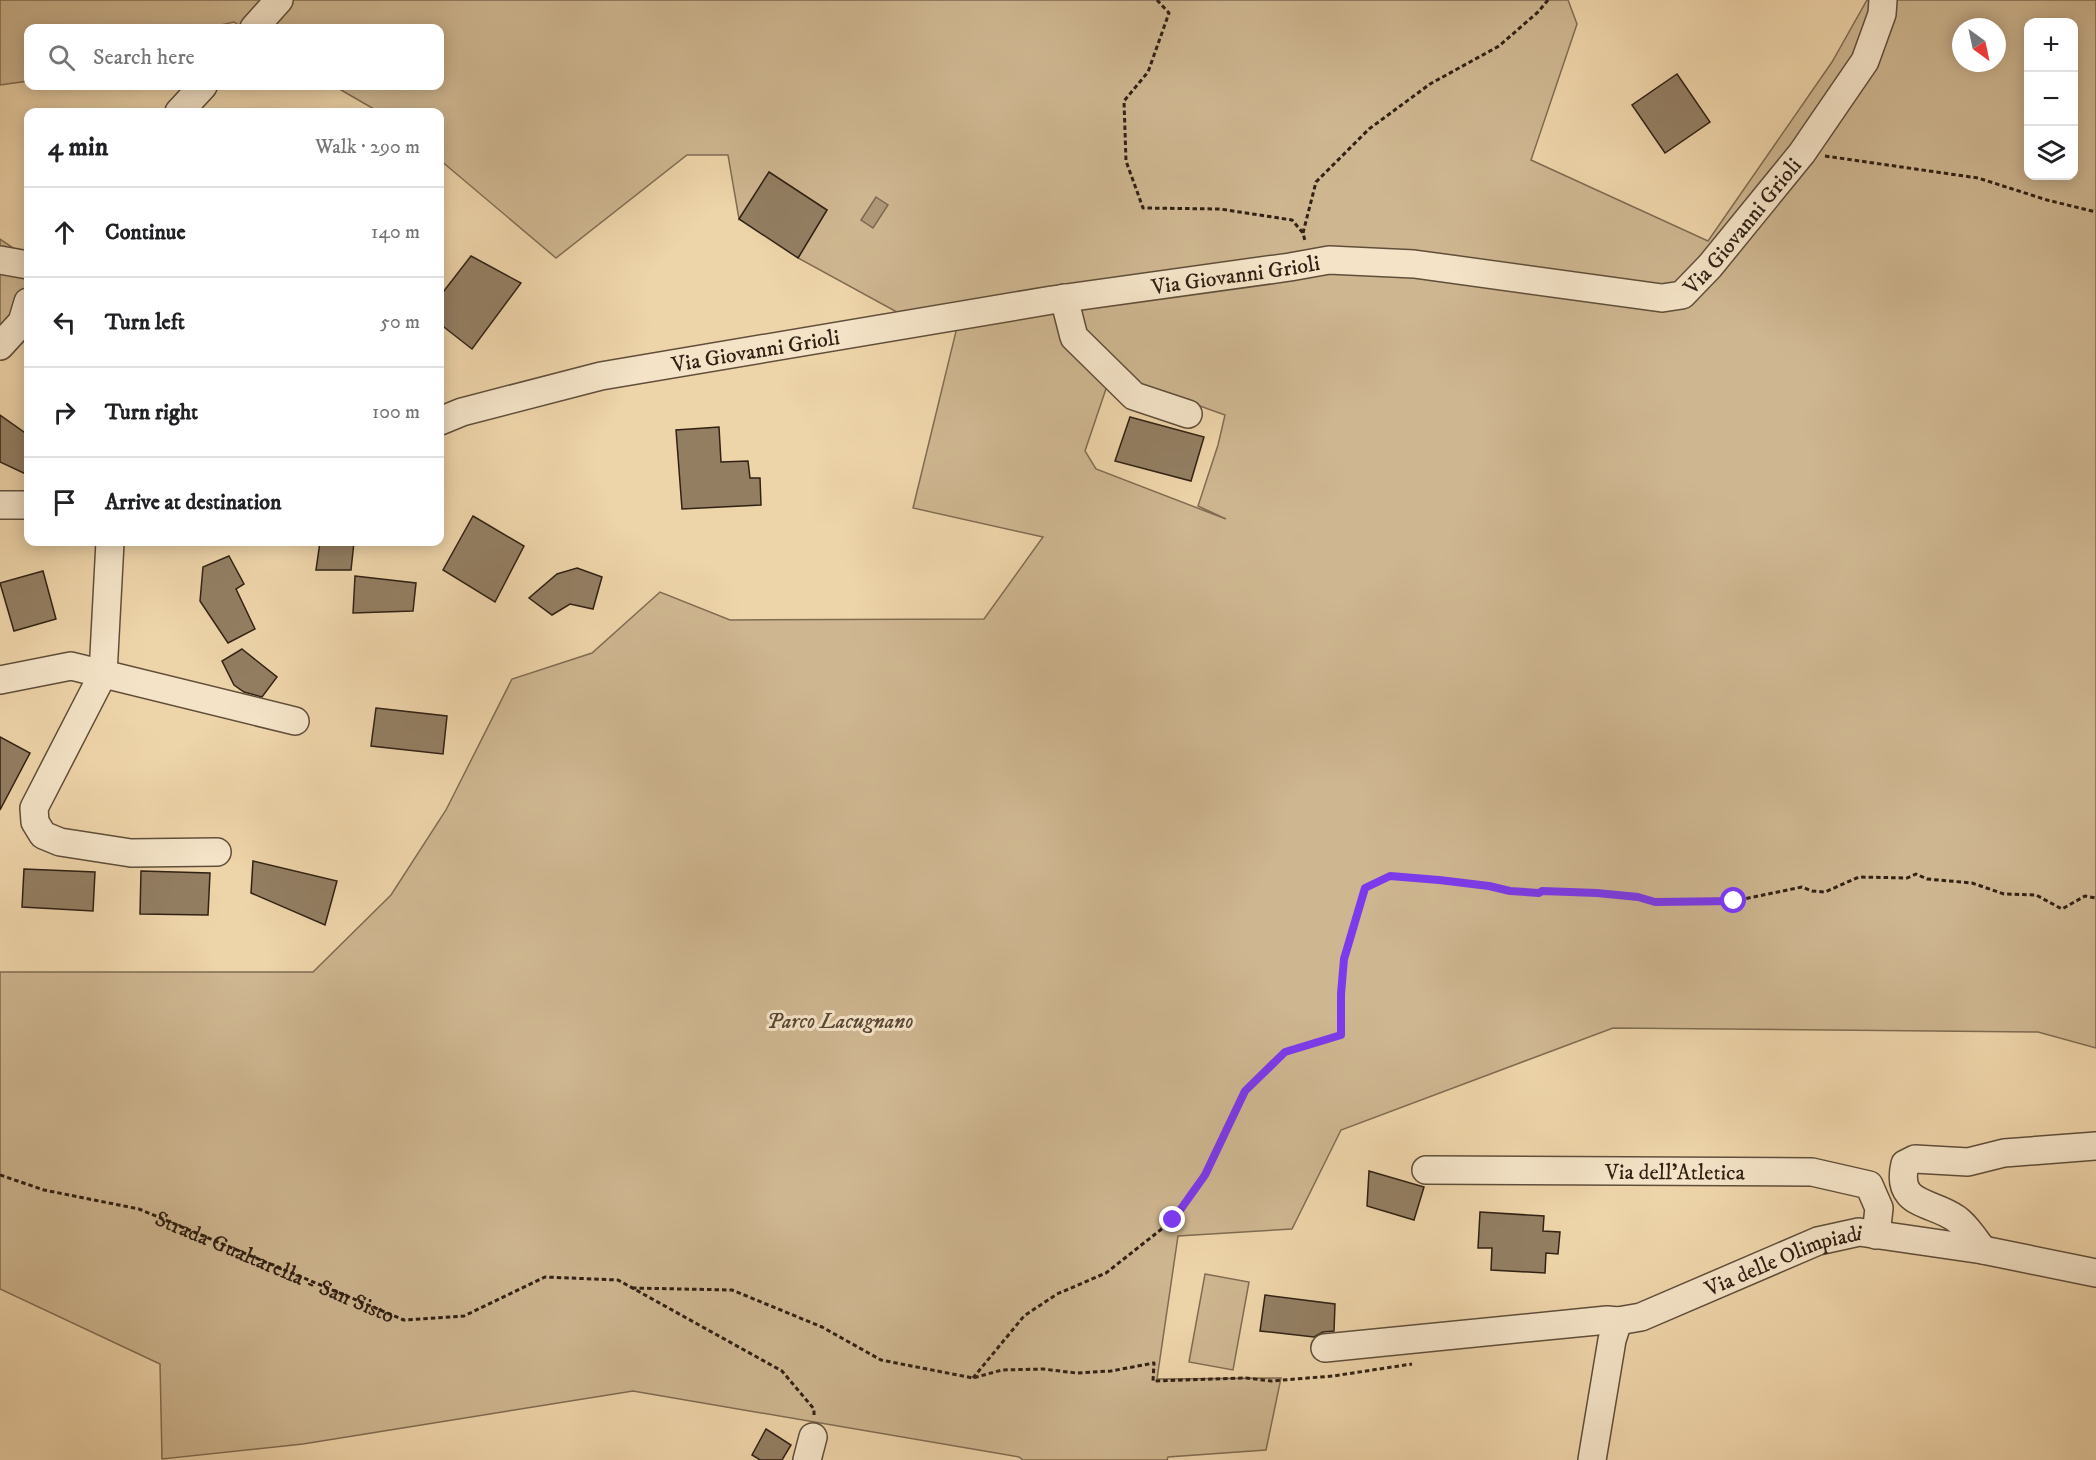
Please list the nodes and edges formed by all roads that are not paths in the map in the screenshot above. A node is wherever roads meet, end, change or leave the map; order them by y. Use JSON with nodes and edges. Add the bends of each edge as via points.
{"nodes":[{"id":1,"x":279,"y":0,"type":"edge"},
{"id":2,"x":1883,"y":0,"type":"edge"},
{"id":3,"x":258,"y":24,"type":"edge"},
{"id":4,"x":199,"y":90,"type":"edge"},
{"id":5,"x":183,"y":108,"type":"edge"},
{"id":6,"x":0,"y":260,"type":"edge"},
{"id":7,"x":24,"y":264,"type":"edge"},
{"id":8,"x":1064,"y":298,"type":"junction"},
{"id":9,"x":24,"y":315,"type":"edge"},
{"id":10,"x":0,"y":346,"type":"edge"},
{"id":11,"x":1188,"y":414,"type":"dead end"},
{"id":12,"x":444,"y":419,"type":"edge"},
{"id":13,"x":0,"y":505,"type":"edge"},
{"id":14,"x":24,"y":505,"type":"edge"},
{"id":15,"x":110,"y":546,"type":"edge"},
{"id":16,"x":103,"y":674,"type":"junction"},
{"id":17,"x":0,"y":680,"type":"edge"},
{"id":18,"x":295,"y":721,"type":"dead end"},
{"id":19,"x":217,"y":852,"type":"dead end"},
{"id":20,"x":2096,"y":1146,"type":"edge"},
{"id":21,"x":1426,"y":1170,"type":"dead end"},
{"id":22,"x":1876,"y":1235,"type":"junction"},
{"id":23,"x":1983,"y":1250,"type":"junction"},
{"id":24,"x":2096,"y":1274,"type":"edge"},
{"id":25,"x":1618,"y":1321,"type":"junction"},
{"id":26,"x":1325,"y":1348,"type":"dead end"},
{"id":27,"x":1593,"y":1460,"type":"edge"}],
"edges":[{"from":1,"to":3,"type":"street"},
{"from":2,"to":8,"type":"street","name":"Via Giovanni Grioli","via":[[1882,14],[1865,61],[1802,153],[1682,295],[1662,298],[1414,264],[1329,260]]},
{"from":4,"to":5,"type":"street"},
{"from":6,"to":7,"type":"street"},
{"from":8,"to":11,"type":"street","via":[[1074,337],[1134,396]]},
{"from":8,"to":12,"type":"street","name":"Via Giovanni Grioli","via":[[601,376]]},
{"from":9,"to":10,"type":"street"},
{"from":13,"to":14,"type":"street"},
{"from":15,"to":16,"type":"street"},
{"from":16,"to":17,"type":"street","via":[[71,666]]},
{"from":16,"to":18,"type":"street"},
{"from":16,"to":19,"type":"street","via":[[34,808],[34,822],[44,836],[60,842],[131,853]]},
{"from":20,"to":23,"type":"street","via":[[2004,1153],[1968,1162],[1915,1159],[1905,1164],[1902,1177],[1915,1200],[1956,1218]]},
{"from":21,"to":22,"type":"street","name":"Via dell'Atletica","via":[[1812,1172],[1869,1185],[1879,1208]]},
{"from":22,"to":23,"type":"street","name":"Via delle Olimpiadi"},
{"from":22,"to":25,"type":"street","name":"Via delle Olimpiadi","via":[[1859,1232],[1818,1240],[1641,1317]]},
{"from":23,"to":24,"type":"street","name":"Via delle Olimpiadi"},
{"from":25,"to":26,"type":"street","name":"Via delle Olimpiadi"},
{"from":25,"to":27,"type":"street"}]}
